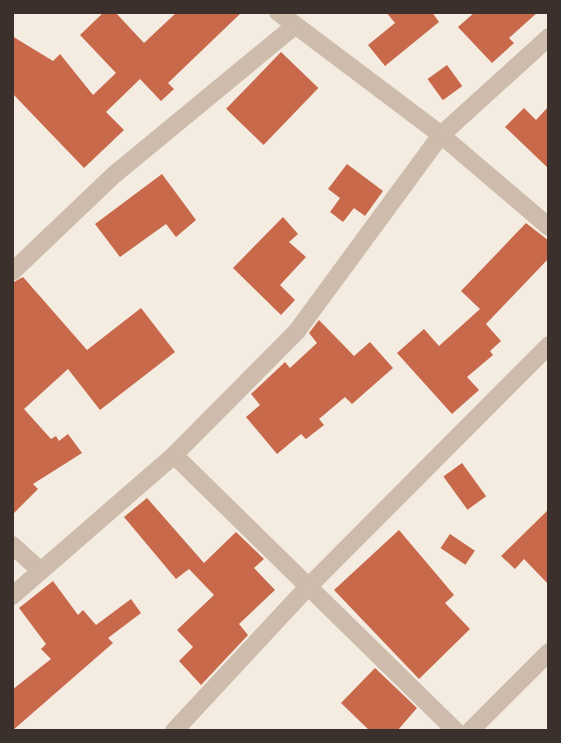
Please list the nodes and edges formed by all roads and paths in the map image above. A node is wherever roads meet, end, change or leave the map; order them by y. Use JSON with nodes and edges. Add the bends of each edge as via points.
{"nodes":[{"id":1,"x":278,"y":12,"type":"edge"},
{"id":2,"x":296,"y":25,"type":"junction"},
{"id":3,"x":549,"y":37,"type":"edge"},
{"id":4,"x":441,"y":135,"type":"junction"},
{"id":5,"x":549,"y":227,"type":"edge"},
{"id":6,"x":12,"y":272,"type":"edge"},
{"id":7,"x":549,"y":345,"type":"edge"},
{"id":8,"x":174,"y":455,"type":"junction"},
{"id":9,"x":12,"y":545,"type":"edge"},
{"id":10,"x":41,"y":571,"type":"junction"},
{"id":11,"x":307,"y":588,"type":"junction"},
{"id":12,"x":12,"y":596,"type":"edge"},
{"id":13,"x":549,"y":652,"type":"edge"},
{"id":14,"x":174,"y":731,"type":"edge"},
{"id":15,"x":456,"y":731,"type":"edge"},
{"id":16,"x":470,"y":731,"type":"edge"}],
"edges":[{"from":1,"to":2,"type":"street"},
{"from":2,"to":4,"type":"street"},
{"from":2,"to":6,"type":"street","via":[[123,168]]},
{"from":3,"to":4,"type":"street"},
{"from":4,"to":5,"type":"street"},
{"from":4,"to":8,"type":"street","via":[[310,316]]},
{"from":7,"to":11,"type":"street"},
{"from":8,"to":10,"type":"street"},
{"from":8,"to":11,"type":"street"},
{"from":9,"to":10,"type":"street"},
{"from":10,"to":12,"type":"street"},
{"from":11,"to":14,"type":"street"},
{"from":11,"to":15,"type":"street"},
{"from":13,"to":16,"type":"street"}]}
